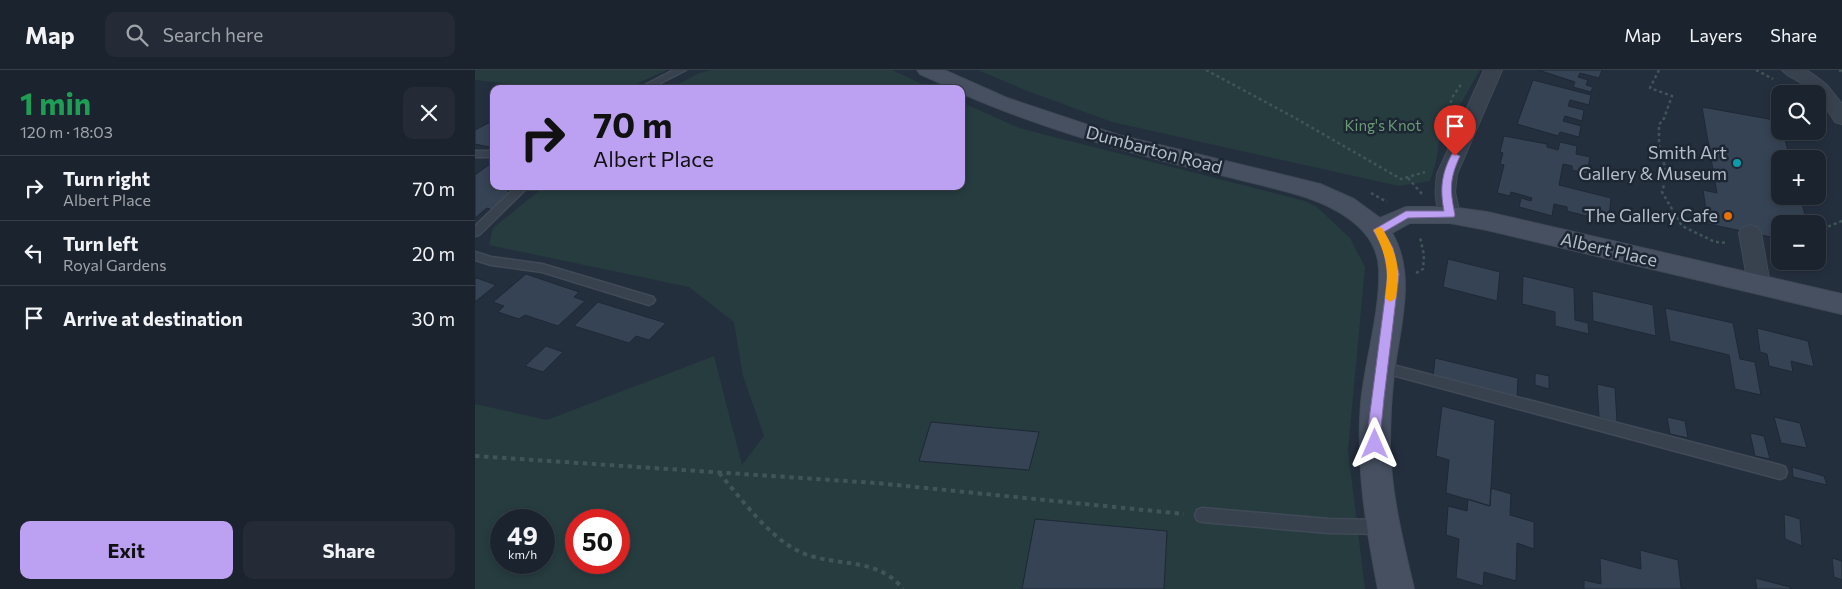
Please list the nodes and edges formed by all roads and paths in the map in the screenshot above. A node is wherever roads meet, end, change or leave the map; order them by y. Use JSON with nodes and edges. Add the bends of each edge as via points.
{"nodes":[{"id":1,"x":681,"y":70,"type":"edge"},
{"id":2,"x":927,"y":70,"type":"edge"},
{"id":3,"x":1206,"y":70,"type":"edge"},
{"id":4,"x":1493,"y":70,"type":"edge"},
{"id":5,"x":1659,"y":70,"type":"edge"},
{"id":6,"x":1791,"y":70,"type":"edge"},
{"id":7,"x":1467,"y":77,"type":"dead end"},
{"id":8,"x":649,"y":85,"type":"edge"},
{"id":9,"x":961,"y":85,"type":"edge"},
{"id":10,"x":965,"y":87,"type":"edge"},
{"id":11,"x":1842,"y":118,"type":"edge"},
{"id":12,"x":1437,"y":139,"type":"dead end"},
{"id":13,"x":475,"y":154,"type":"edge"},
{"id":14,"x":490,"y":154,"type":"edge"},
{"id":15,"x":1428,"y":164,"type":"dead end"},
{"id":16,"x":1407,"y":178,"type":"junction"},
{"id":17,"x":520,"y":190,"type":"edge"},
{"id":18,"x":1424,"y":196,"type":"dead end"},
{"id":19,"x":1450,"y":215,"type":"junction"},
{"id":20,"x":1842,"y":221,"type":"edge"},
{"id":21,"x":1826,"y":227,"type":"edge"},
{"id":22,"x":1379,"y":230,"type":"junction"},
{"id":23,"x":475,"y":232,"type":"edge"},
{"id":24,"x":1751,"y":240,"type":"joint"},
{"id":25,"x":475,"y":256,"type":"edge"},
{"id":26,"x":1759,"y":284,"type":"junction"},
{"id":27,"x":649,"y":300,"type":"dead end"},
{"id":28,"x":1842,"y":304,"type":"edge"},
{"id":29,"x":1381,"y":367,"type":"junction"},
{"id":30,"x":475,"y":456,"type":"edge"},
{"id":31,"x":718,"y":472,"type":"junction"},
{"id":32,"x":1781,"y":472,"type":"dead end"},
{"id":33,"x":1202,"y":515,"type":"joint"},
{"id":34,"x":1384,"y":527,"type":"junction"},
{"id":35,"x":903,"y":589,"type":"edge"},
{"id":36,"x":1396,"y":589,"type":"edge"}],
"edges":[{"from":1,"to":8,"type":"lane"},
{"from":2,"to":9,"type":"main road","name":"Dumbarton Road"},
{"from":3,"to":16,"type":"path","via":[[1401,179]]},
{"from":4,"to":19,"type":"street","via":[[1447,174],[1445,192]]},
{"from":5,"to":24,"type":"path","via":[[1650,88],[1672,96],[1663,122],[1659,124],[1659,146],[1667,174],[1663,192],[1682,226],[1715,242]]},
{"from":6,"to":11,"type":"street","via":[[1805,75],[1828,94]]},
{"from":7,"to":12,"type":"path","via":[[1453,96]]},
{"from":10,"to":22,"type":"main road","name":"Dumbarton Road","via":[[1059,124],[1113,141],[1331,197],[1352,208]]},
{"from":13,"to":14,"type":"lane"},
{"from":15,"to":16,"type":"path","via":[[1425,173]]},
{"from":16,"to":18,"type":"path"},
{"from":17,"to":23,"type":"lane"},
{"from":19,"to":22,"type":"main road","name":"Albert Place","via":[[1406,215]]},
{"from":19,"to":26,"type":"main road","name":"Albert Place"},
{"from":20,"to":21,"type":"path"},
{"from":22,"to":29,"type":"main road","via":[[1388,248],[1393,274]]},
{"from":24,"to":26,"type":"street"},
{"from":25,"to":27,"type":"lane","via":[[541,268]]},
{"from":26,"to":28,"type":"main road","name":"Albert Place"},
{"from":29,"to":32,"type":"lane"},
{"from":29,"to":34,"type":"main road","via":[[1375,428]]},
{"from":30,"to":31,"type":"path"},
{"from":31,"to":33,"type":"path","via":[[875,482]]},
{"from":31,"to":35,"type":"path","via":[[772,532],[804,553],[884,572]]},
{"from":33,"to":34,"type":"lane","via":[[1329,526]]},
{"from":34,"to":36,"type":"main road"}]}
